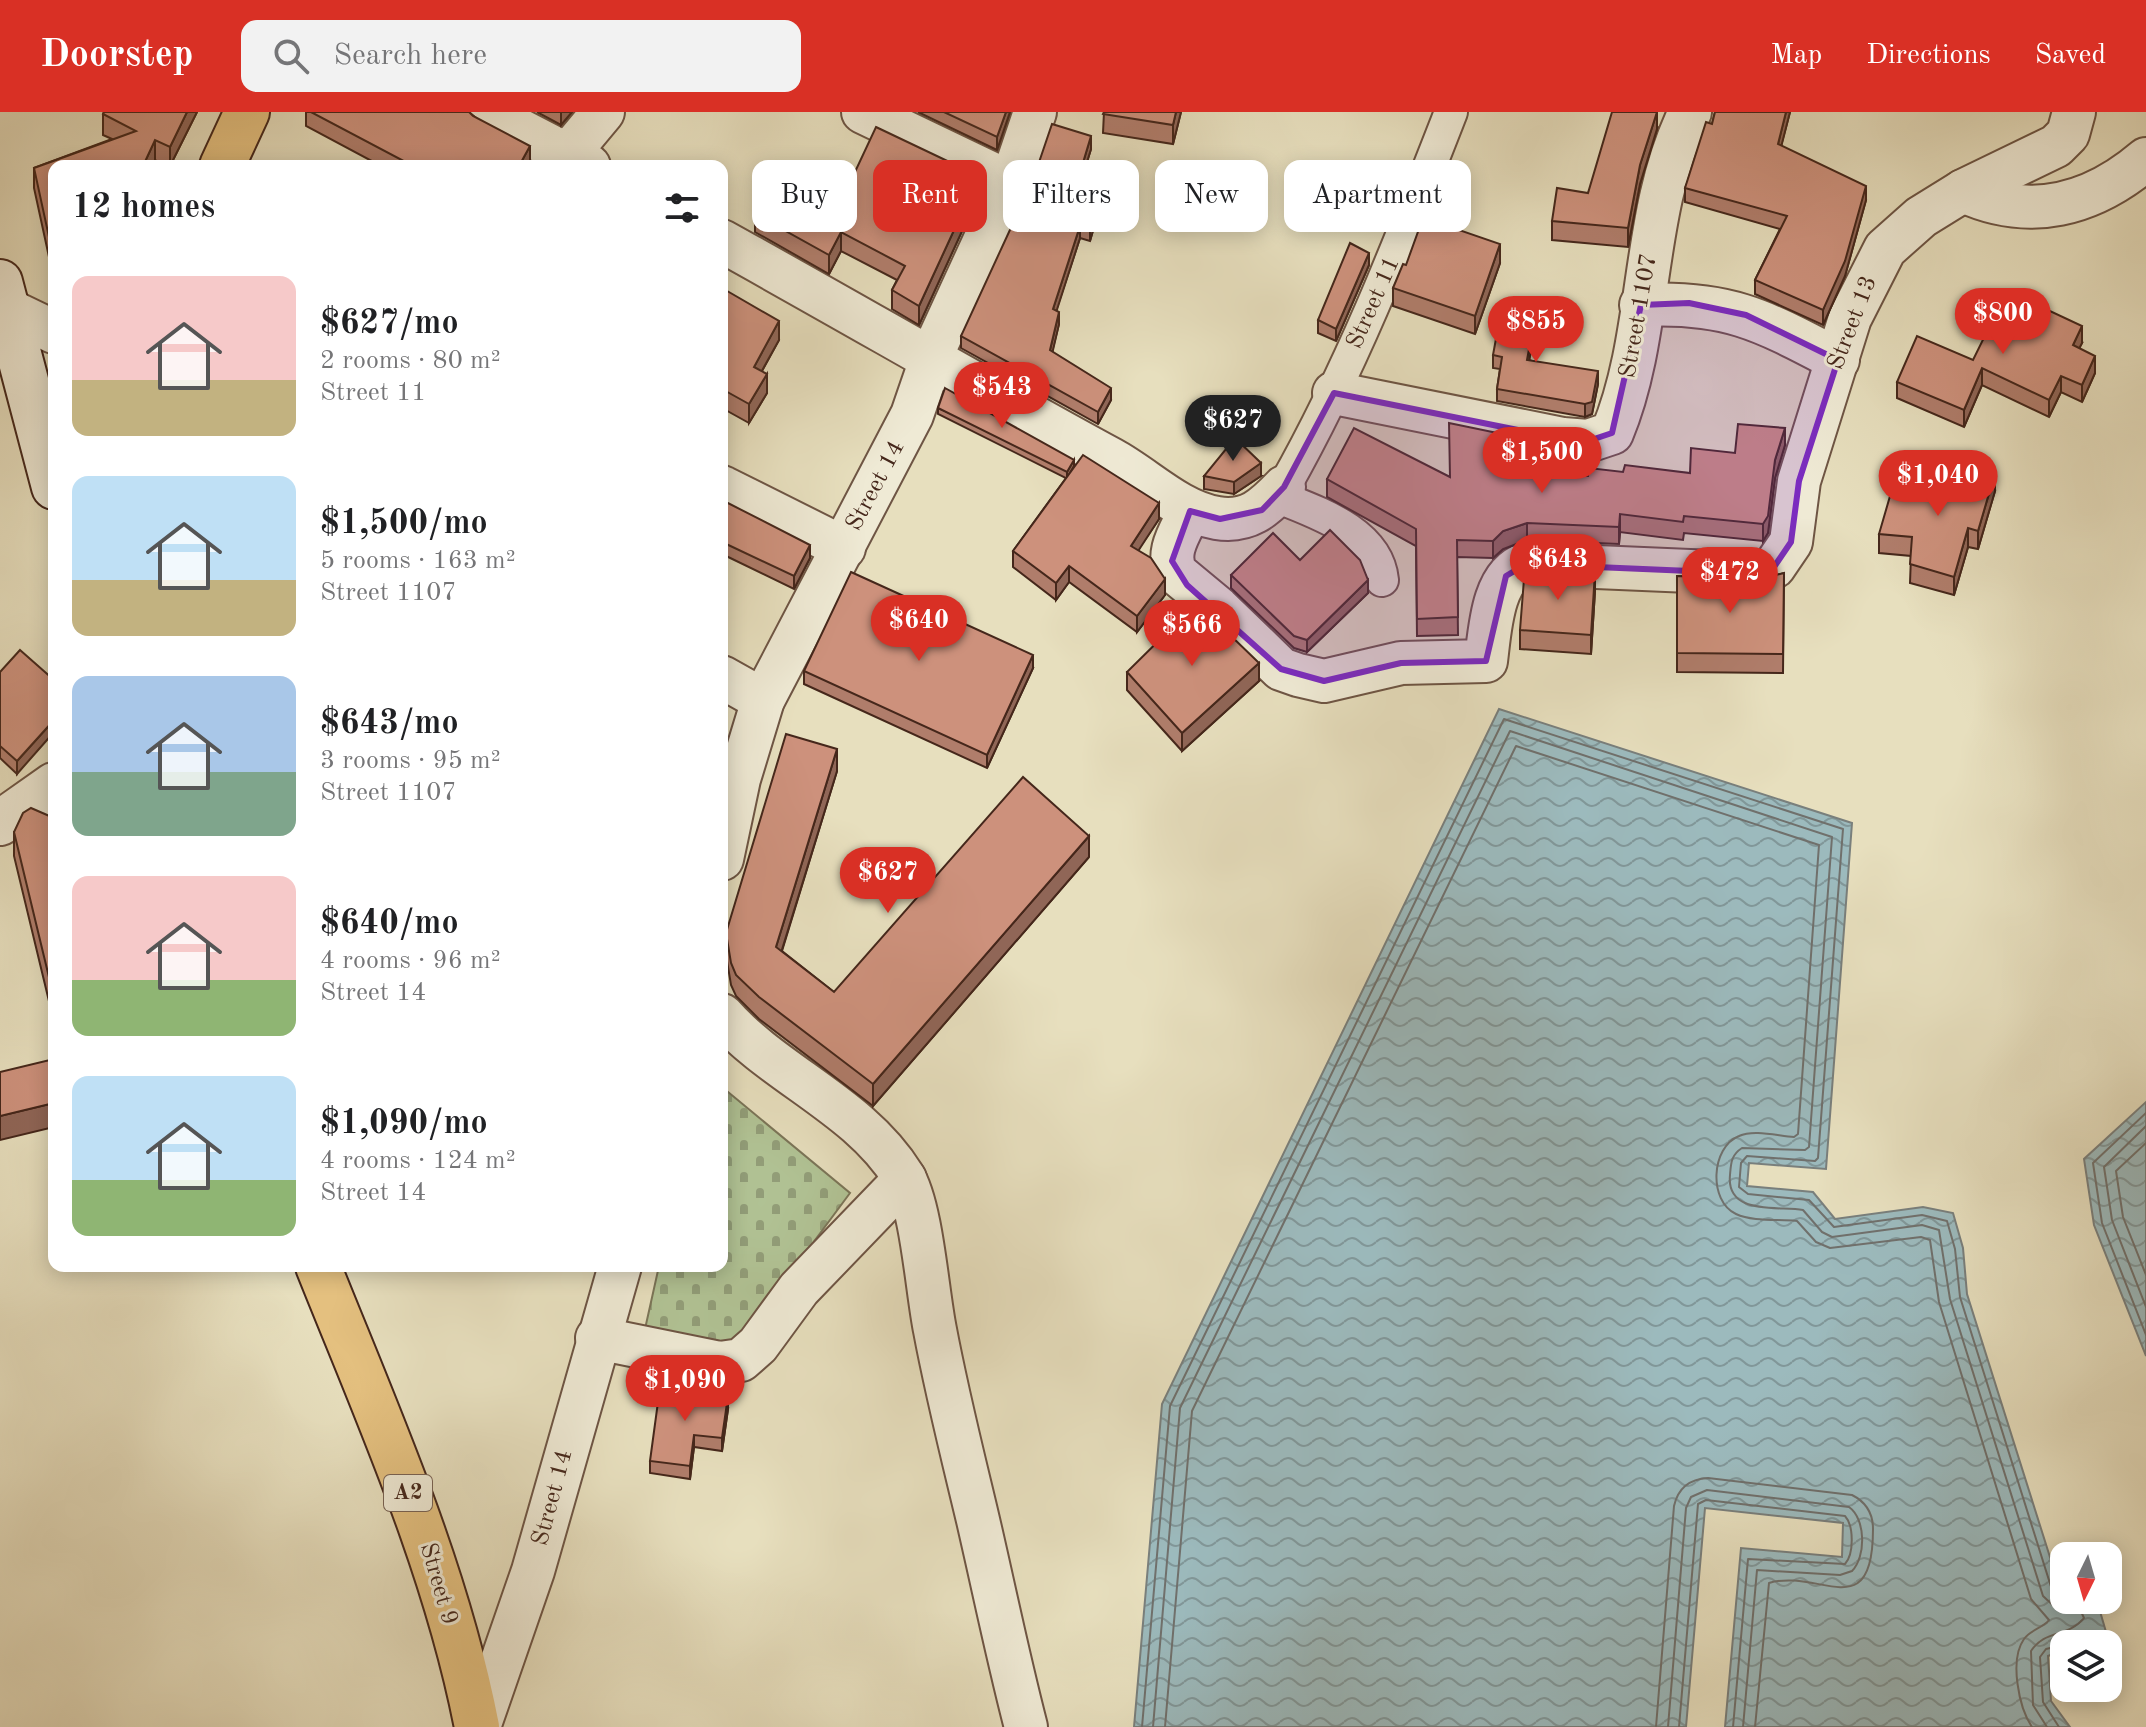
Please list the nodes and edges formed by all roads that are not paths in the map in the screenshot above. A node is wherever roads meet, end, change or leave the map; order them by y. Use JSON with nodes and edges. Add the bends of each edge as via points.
{"nodes":[{"id":1,"x":247,"y":112,"type":"edge"},
{"id":2,"x":485,"y":112,"type":"edge"},
{"id":3,"x":603,"y":112,"type":"edge"},
{"id":4,"x":863,"y":112,"type":"edge"},
{"id":5,"x":1035,"y":112,"type":"edge"},
{"id":6,"x":1451,"y":112,"type":"edge"},
{"id":7,"x":1690,"y":112,"type":"edge"},
{"id":8,"x":2074,"y":112,"type":"edge"},
{"id":9,"x":2146,"y":159,"type":"edge"},
{"id":10,"x":225,"y":160,"type":"edge"},
{"id":11,"x":568,"y":160,"type":"edge"},
{"id":12,"x":572,"y":160,"type":"edge"},
{"id":13,"x":1019,"y":160,"type":"edge"},
{"id":14,"x":1003,"y":179,"type":"edge"},
{"id":15,"x":1963,"y":191,"type":"junction"},
{"id":16,"x":1003,"y":201,"type":"edge"},
{"id":17,"x":728,"y":244,"type":"edge"},
{"id":18,"x":2,"y":299,"type":"edge"},
{"id":19,"x":1641,"y":305,"type":"junction"},
{"id":20,"x":48,"y":328,"type":"edge"},
{"id":21,"x":1838,"y":360,"type":"junction"},
{"id":22,"x":930,"y":361,"type":"junction"},
{"id":23,"x":1334,"y":393,"type":"junction"},
{"id":24,"x":48,"y":465,"type":"edge"},
{"id":25,"x":728,"y":490,"type":"edge"},
{"id":26,"x":1280,"y":491,"type":"junction"},
{"id":27,"x":1190,"y":511,"type":"junction"},
{"id":28,"x":844,"y":548,"type":"junction"},
{"id":29,"x":1382,"y":580,"type":"dead end"},
{"id":30,"x":728,"y":680,"type":"edge"},
{"id":31,"x":763,"y":700,"type":"junction"},
{"id":32,"x":48,"y":789,"type":"edge"},
{"id":33,"x":0,"y":823,"type":"edge"},
{"id":34,"x":728,"y":831,"type":"edge"},
{"id":35,"x":728,"y":1021,"type":"edge"},
{"id":36,"x":905,"y":1179,"type":"junction"},
{"id":37,"x":320,"y":1272,"type":"edge"},
{"id":38,"x":618,"y":1272,"type":"edge"},
{"id":39,"x":597,"y":1338,"type":"junction"},
{"id":40,"x":478,"y":1727,"type":"edge"},
{"id":41,"x":1026,"y":1727,"type":"edge"}],
"edges":[{"from":1,"to":10,"type":"main road"},
{"from":2,"to":11,"type":"street"},
{"from":3,"to":12,"type":"street"},
{"from":4,"to":14,"type":"street"},
{"from":5,"to":13,"type":"street","name":"Street 14"},
{"from":6,"to":23,"type":"street","name":"Street 11"},
{"from":7,"to":19,"type":"street","name":"Street 1107","via":[[1659,206]]},
{"from":8,"to":15,"type":"street","name":"Street 13","via":[[2068,134],[2056,146]]},
{"from":9,"to":15,"type":"street","via":[[2115,186],[2044,209],[1993,205]]},
{"from":15,"to":21,"type":"street","name":"Street 13","via":[[1921,217],[1885,249],[1850,318]]},
{"from":16,"to":22,"type":"street","name":"Street 14"},
{"from":17,"to":22,"type":"street"},
{"from":18,"to":20,"type":"street"},
{"from":18,"to":24,"type":"main road"},
{"from":19,"to":21,"type":"street","via":[[1689,303],[1746,315]]},
{"from":19,"to":23,"type":"street","name":"Street 1107","via":[[1612,433],[1588,441]]},
{"from":21,"to":27,"type":"street","name":"Street 13","via":[[1799,481],[1791,542],[1774,567],[1760,574],[1526,564],[1506,576],[1486,661],[1401,663],[1324,681],[1281,669],[1173,568],[1172,548]]},
{"from":22,"to":27,"type":"street","via":[[1138,474]]},
{"from":22,"to":28,"type":"street","name":"Street 14","via":[[912,415]]},
{"from":23,"to":26,"type":"street","name":"Street 11"},
{"from":25,"to":28,"type":"street"},
{"from":26,"to":27,"type":"street","via":[[1246,518],[1220,519]]},
{"from":26,"to":29,"type":"street","via":[[1360,540],[1381,564]]},
{"from":28,"to":31,"type":"street","name":"Street 14"},
{"from":30,"to":31,"type":"street"},
{"from":31,"to":34,"type":"street","name":"Street 14"},
{"from":32,"to":33,"type":"main road"},
{"from":35,"to":36,"type":"street","via":[[886,1152]]},
{"from":36,"to":39,"type":"street","via":[[799,1289],[741,1360],[720,1363]]},
{"from":36,"to":41,"type":"street","via":[[934,1330]]},
{"from":37,"to":40,"type":"main road","name":"Street 9","number":"A2","via":[[421,1525]]},
{"from":38,"to":39,"type":"street","name":"Street 14"},
{"from":39,"to":40,"type":"street","name":"Street 14","via":[[533,1571]]}]}
